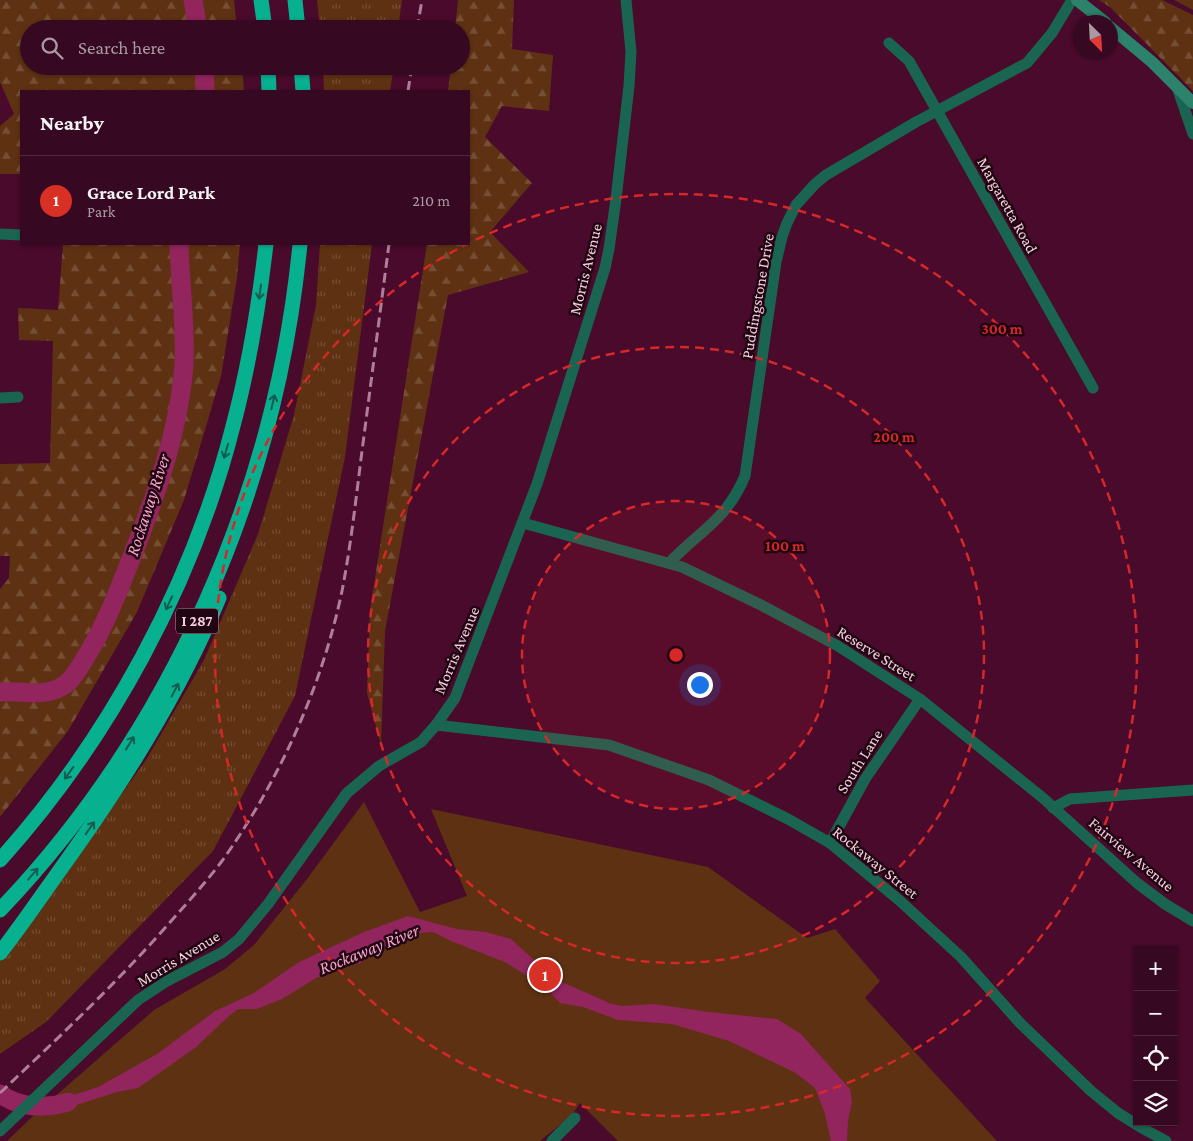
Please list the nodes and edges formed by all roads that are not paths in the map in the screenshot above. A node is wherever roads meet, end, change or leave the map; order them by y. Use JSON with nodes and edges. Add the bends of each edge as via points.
{"nodes":[{"id":1,"x":261,"y":0,"type":"edge"},
{"id":2,"x":295,"y":0,"type":"edge"},
{"id":3,"x":626,"y":0,"type":"edge"},
{"id":4,"x":1072,"y":0,"type":"edge"},
{"id":5,"x":1077,"y":0,"type":"edge"},
{"id":6,"x":1096,"y":15,"type":"edge"},
{"id":7,"x":264,"y":20,"type":"edge"},
{"id":8,"x":297,"y":20,"type":"edge"},
{"id":9,"x":1118,"y":34,"type":"edge"},
{"id":10,"x":890,"y":43,"type":"dead end"},
{"id":11,"x":269,"y":75,"type":"edge"},
{"id":12,"x":302,"y":75,"type":"edge"},
{"id":13,"x":1177,"y":86,"type":"junction"},
{"id":14,"x":270,"y":90,"type":"edge"},
{"id":15,"x":303,"y":90,"type":"edge"},
{"id":16,"x":1193,"y":103,"type":"edge"},
{"id":17,"x":937,"y":111,"type":"junction"},
{"id":18,"x":1193,"y":134,"type":"edge"},
{"id":19,"x":0,"y":234,"type":"edge"},
{"id":20,"x":20,"y":235,"type":"edge"},
{"id":21,"x":266,"y":245,"type":"edge"},
{"id":22,"x":300,"y":245,"type":"edge"},
{"id":23,"x":1093,"y":388,"type":"dead end"},
{"id":24,"x":18,"y":397,"type":"dead end"},
{"id":25,"x":0,"y":398,"type":"edge"},
{"id":26,"x":266,"y":435,"type":"junction"},
{"id":27,"x":524,"y":523,"type":"junction"},
{"id":28,"x":668,"y":563,"type":"junction"},
{"id":29,"x":920,"y":699,"type":"junction"},
{"id":30,"x":436,"y":725,"type":"junction"},
{"id":31,"x":1193,"y":790,"type":"edge"},
{"id":32,"x":1053,"y":808,"type":"junction"},
{"id":33,"x":830,"y":843,"type":"junction"},
{"id":34,"x":0,"y":860,"type":"edge"},
{"id":35,"x":0,"y":910,"type":"edge"},
{"id":36,"x":1193,"y":921,"type":"edge"},
{"id":37,"x":0,"y":953,"type":"edge"},
{"id":38,"x":576,"y":1118,"type":"dead end"},
{"id":39,"x":0,"y":1131,"type":"edge"},
{"id":40,"x":552,"y":1141,"type":"edge"},
{"id":41,"x":1166,"y":1141,"type":"edge"}],
"edges":[{"from":1,"to":7,"type":"highway"},
{"from":2,"to":8,"type":"highway"},
{"from":3,"to":27,"type":"street","name":"Morris Avenue","via":[[631,52],[609,249],[597,298]]},
{"from":4,"to":17,"type":"street","name":"Puddingstone Drive","via":[[1052,33],[1027,63]]},
{"from":5,"to":6,"type":"main road"},
{"from":9,"to":13,"type":"main road"},
{"from":10,"to":17,"type":"street","name":"Margaretta Road","via":[[909,61]]},
{"from":11,"to":14,"type":"highway"},
{"from":12,"to":15,"type":"highway"},
{"from":13,"to":16,"type":"main road"},
{"from":13,"to":18,"type":"street"},
{"from":17,"to":23,"type":"street","name":"Margaretta Road"},
{"from":17,"to":28,"type":"street","name":"Puddingstone Drive","via":[[826,175],[796,205],[787,223],[776,262],[745,476],[724,512]]},
{"from":19,"to":20,"type":"street"},
{"from":21,"to":34,"type":"highway","number":"I 287","one_way":true,"via":[[253,336],[233,427],[211,499],[170,602],[97,733]]},
{"from":26,"to":22,"type":"highway","number":"I 287","one_way":true,"via":[[289,323]]},
{"from":24,"to":25,"type":"street"},
{"from":35,"to":26,"type":"highway","number":"I 287","one_way":true,"via":[[80,814],[125,751],[164,685],[200,616],[229,546]]},
{"from":37,"to":26,"type":"highway","one_way":true,"via":[[115,790],[155,726],[192,657],[233,560]]},
{"from":27,"to":28,"type":"street","name":"Reserve Street"},
{"from":27,"to":30,"type":"street","name":"Morris Avenue","via":[[455,698]]},
{"from":28,"to":29,"type":"street","name":"Reserve Street","via":[[759,604],[838,646]]},
{"from":29,"to":32,"type":"street","name":"Reserve Street"},
{"from":29,"to":33,"type":"street","name":"South Lane","via":[[865,779]]},
{"from":30,"to":33,"type":"street","name":"Rockaway Street","via":[[609,745],[710,780]]},
{"from":30,"to":39,"type":"street","name":"Morris Avenue","via":[[421,742],[379,766],[347,793],[239,939],[223,952],[167,980],[138,1000]]},
{"from":31,"to":32,"type":"street","via":[[1070,799]]},
{"from":32,"to":36,"type":"street","name":"Fairview Avenue","via":[[1137,883]]},
{"from":33,"to":41,"type":"street","name":"Rockaway Street","via":[[961,957],[1020,1023],[1091,1091],[1118,1113]]},
{"from":38,"to":40,"type":"street"}]}
